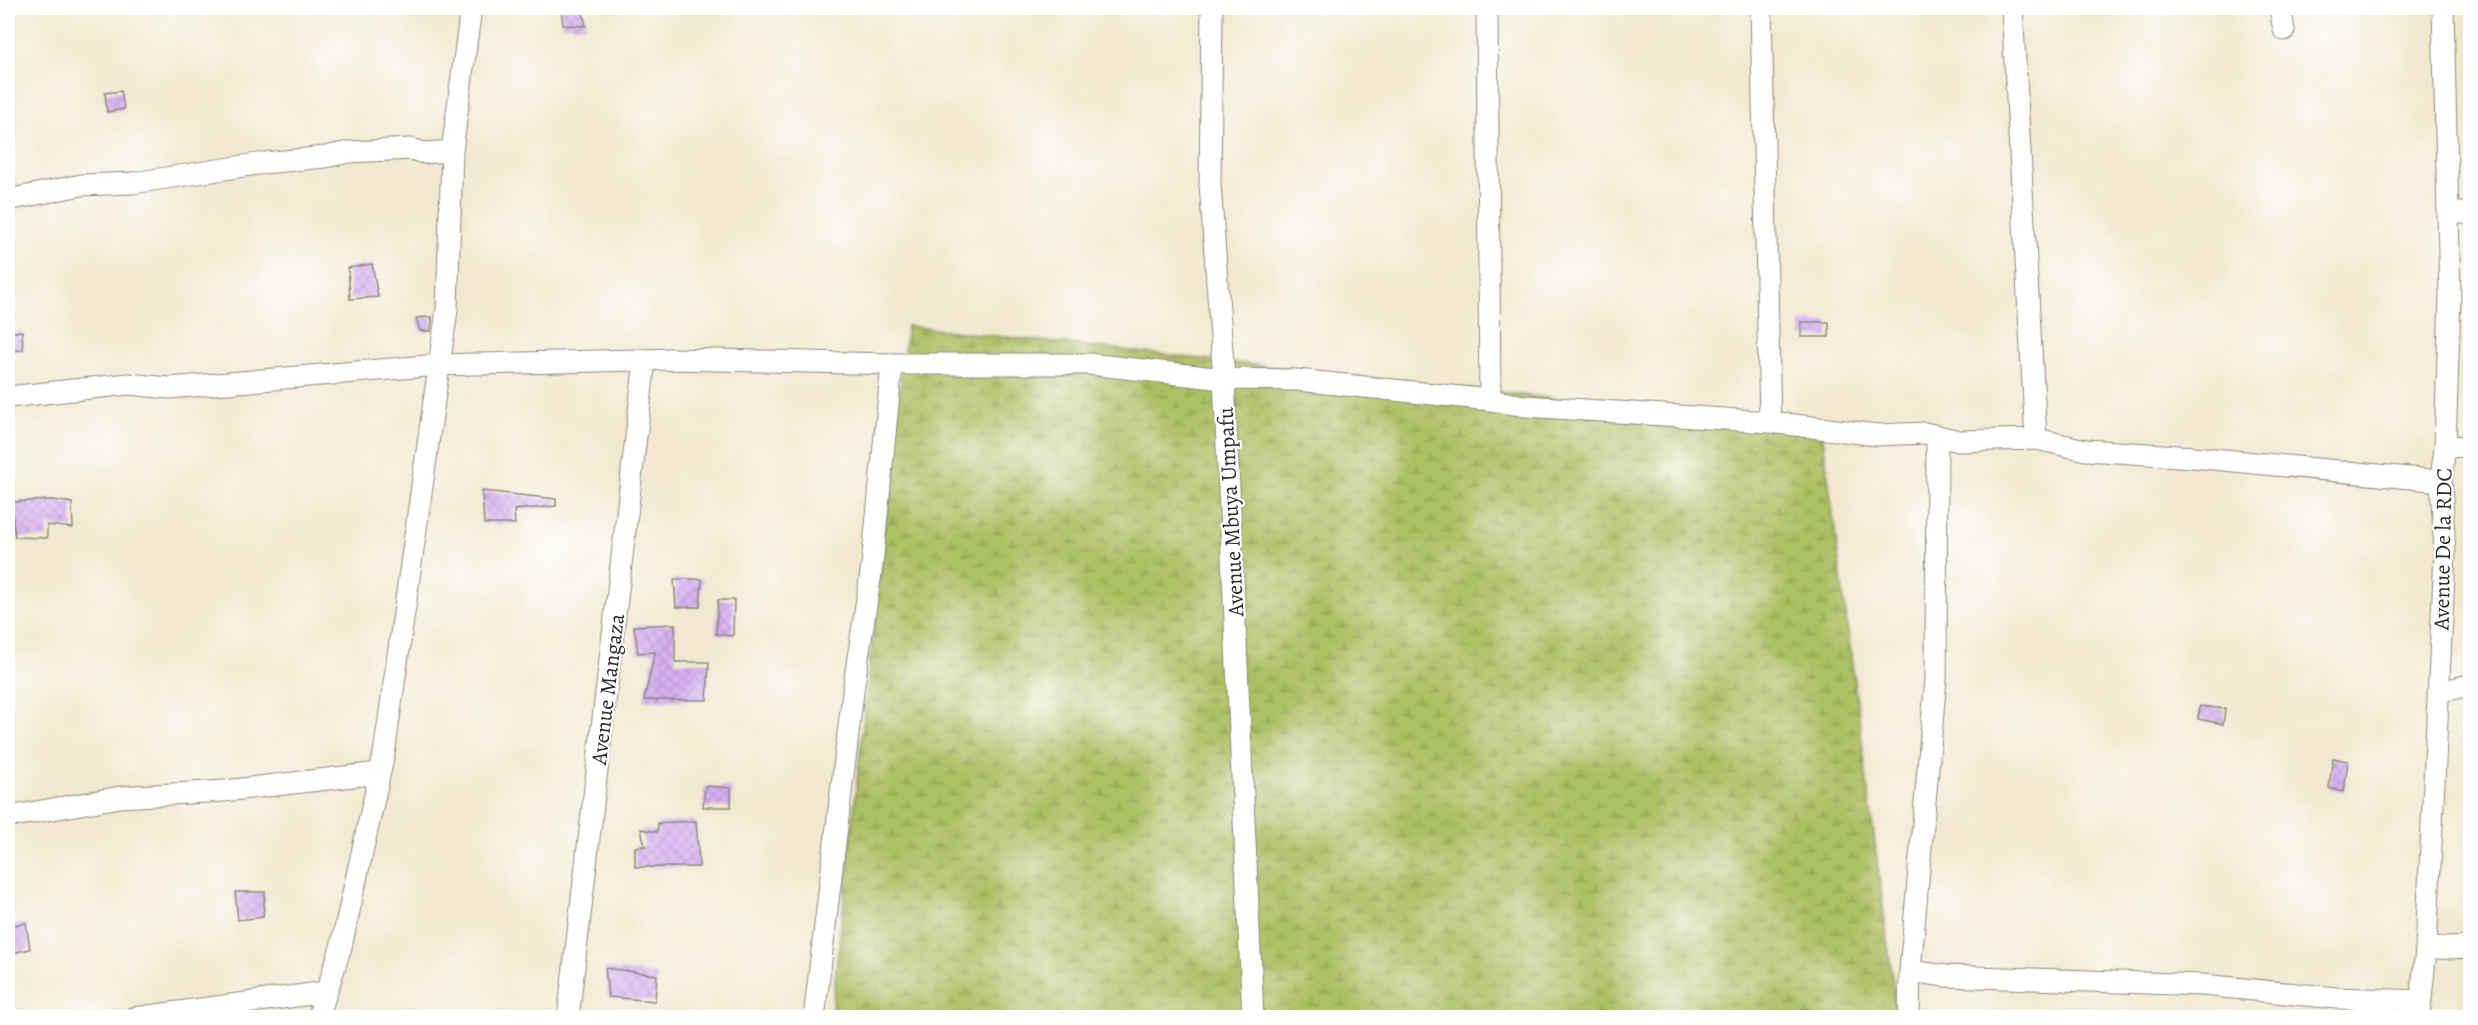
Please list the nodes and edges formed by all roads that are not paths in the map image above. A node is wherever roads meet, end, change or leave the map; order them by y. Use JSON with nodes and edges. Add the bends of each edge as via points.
{"nodes":[{"id":1,"x":471,"y":8,"type":"edge"},
{"id":2,"x":1212,"y":8,"type":"edge"},
{"id":3,"x":1487,"y":8,"type":"edge"},
{"id":4,"x":1761,"y":8,"type":"edge"},
{"id":5,"x":2012,"y":8,"type":"edge"},
{"id":6,"x":2280,"y":8,"type":"edge"},
{"id":7,"x":2443,"y":8,"type":"edge"},
{"id":8,"x":2284,"y":30,"type":"dead end"},
{"id":9,"x":452,"y":151,"type":"junction"},
{"id":10,"x":8,"y":200,"type":"edge"},
{"id":11,"x":2449,"y":213,"type":"junction"},
{"id":12,"x":2470,"y":213,"type":"edge"},
{"id":13,"x":645,"y":360,"type":"junction"},
{"id":14,"x":438,"y":364,"type":"junction"},
{"id":15,"x":892,"y":364,"type":"junction"},
{"id":16,"x":1224,"y":379,"type":"junction"},
{"id":17,"x":8,"y":397,"type":"edge"},
{"id":18,"x":1490,"y":400,"type":"junction"},
{"id":19,"x":1770,"y":422,"type":"junction"},
{"id":20,"x":1937,"y":436,"type":"junction"},
{"id":21,"x":2036,"y":439,"type":"junction"},
{"id":22,"x":2445,"y":446,"type":"junction"},
{"id":23,"x":2470,"y":447,"type":"edge"},
{"id":24,"x":2441,"y":481,"type":"junction"},
{"id":25,"x":2470,"y":685,"type":"edge"},
{"id":26,"x":2438,"y":692,"type":"junction"},
{"id":27,"x":380,"y":773,"type":"junction"},
{"id":28,"x":8,"y":817,"type":"edge"},
{"id":29,"x":2470,"y":947,"type":"edge"},
{"id":30,"x":2426,"y":949,"type":"junction"},
{"id":31,"x":1910,"y":971,"type":"junction"},
{"id":32,"x":326,"y":992,"type":"junction"},
{"id":33,"x":2420,"y":1009,"type":"edge"},
{"id":34,"x":134,"y":1017,"type":"edge"},
{"id":35,"x":318,"y":1017,"type":"edge"},
{"id":36,"x":568,"y":1017,"type":"edge"},
{"id":37,"x":814,"y":1017,"type":"edge"},
{"id":38,"x":1253,"y":1017,"type":"edge"},
{"id":39,"x":1909,"y":1017,"type":"edge"}],
"edges":[{"from":1,"to":9,"type":"street"},
{"from":2,"to":16,"type":"street","name":"Avenue Mbuya Umpafu","via":[[1210,184]]},
{"from":3,"to":18,"type":"street"},
{"from":4,"to":19,"type":"street"},
{"from":5,"to":21,"type":"street"},
{"from":6,"to":8,"type":"street"},
{"from":7,"to":11,"type":"street","name":"Avenue De la RDC"},
{"from":9,"to":10,"type":"street","via":[[349,152],[133,183],[81,185]]},
{"from":9,"to":14,"type":"street","via":[[447,310]]},
{"from":11,"to":12,"type":"street"},
{"from":11,"to":22,"type":"street","name":"Avenue De la RDC"},
{"from":13,"to":14,"type":"street"},
{"from":13,"to":15,"type":"street"},
{"from":13,"to":36,"type":"street","name":"Avenue Mangaza"},
{"from":14,"to":17,"type":"street","via":[[169,388],[129,384]]},
{"from":14,"to":27,"type":"street"},
{"from":15,"to":16,"type":"street","via":[[1089,364]]},
{"from":15,"to":37,"type":"street","via":[[875,543]]},
{"from":16,"to":18,"type":"street","via":[[1297,380]]},
{"from":16,"to":38,"type":"street","name":"Avenue Mbuya Umpafu"},
{"from":18,"to":19,"type":"street","via":[[1525,406]]},
{"from":19,"to":20,"type":"street","via":[[1876,435]]},
{"from":20,"to":21,"type":"street","via":[[1959,441]]},
{"from":20,"to":31,"type":"street","via":[[1936,678]]},
{"from":21,"to":24,"type":"street","via":[[2086,450]]},
{"from":22,"to":23,"type":"street"},
{"from":22,"to":24,"type":"street","name":"Avenue De la RDC"},
{"from":24,"to":26,"type":"street","name":"Avenue De la RDC","via":[[2445,554]]},
{"from":25,"to":26,"type":"street"},
{"from":26,"to":30,"type":"street","name":"Avenue De la RDC"},
{"from":27,"to":28,"type":"street","via":[[224,791],[120,797]]},
{"from":27,"to":32,"type":"street","via":[[341,947]]},
{"from":29,"to":30,"type":"street"},
{"from":30,"to":33,"type":"street","name":"Avenue De la RDC"},
{"from":31,"to":33,"type":"street","via":[[1946,976],[2203,985]]},
{"from":31,"to":39,"type":"street"},
{"from":32,"to":34,"type":"street"},
{"from":32,"to":35,"type":"street"}]}
